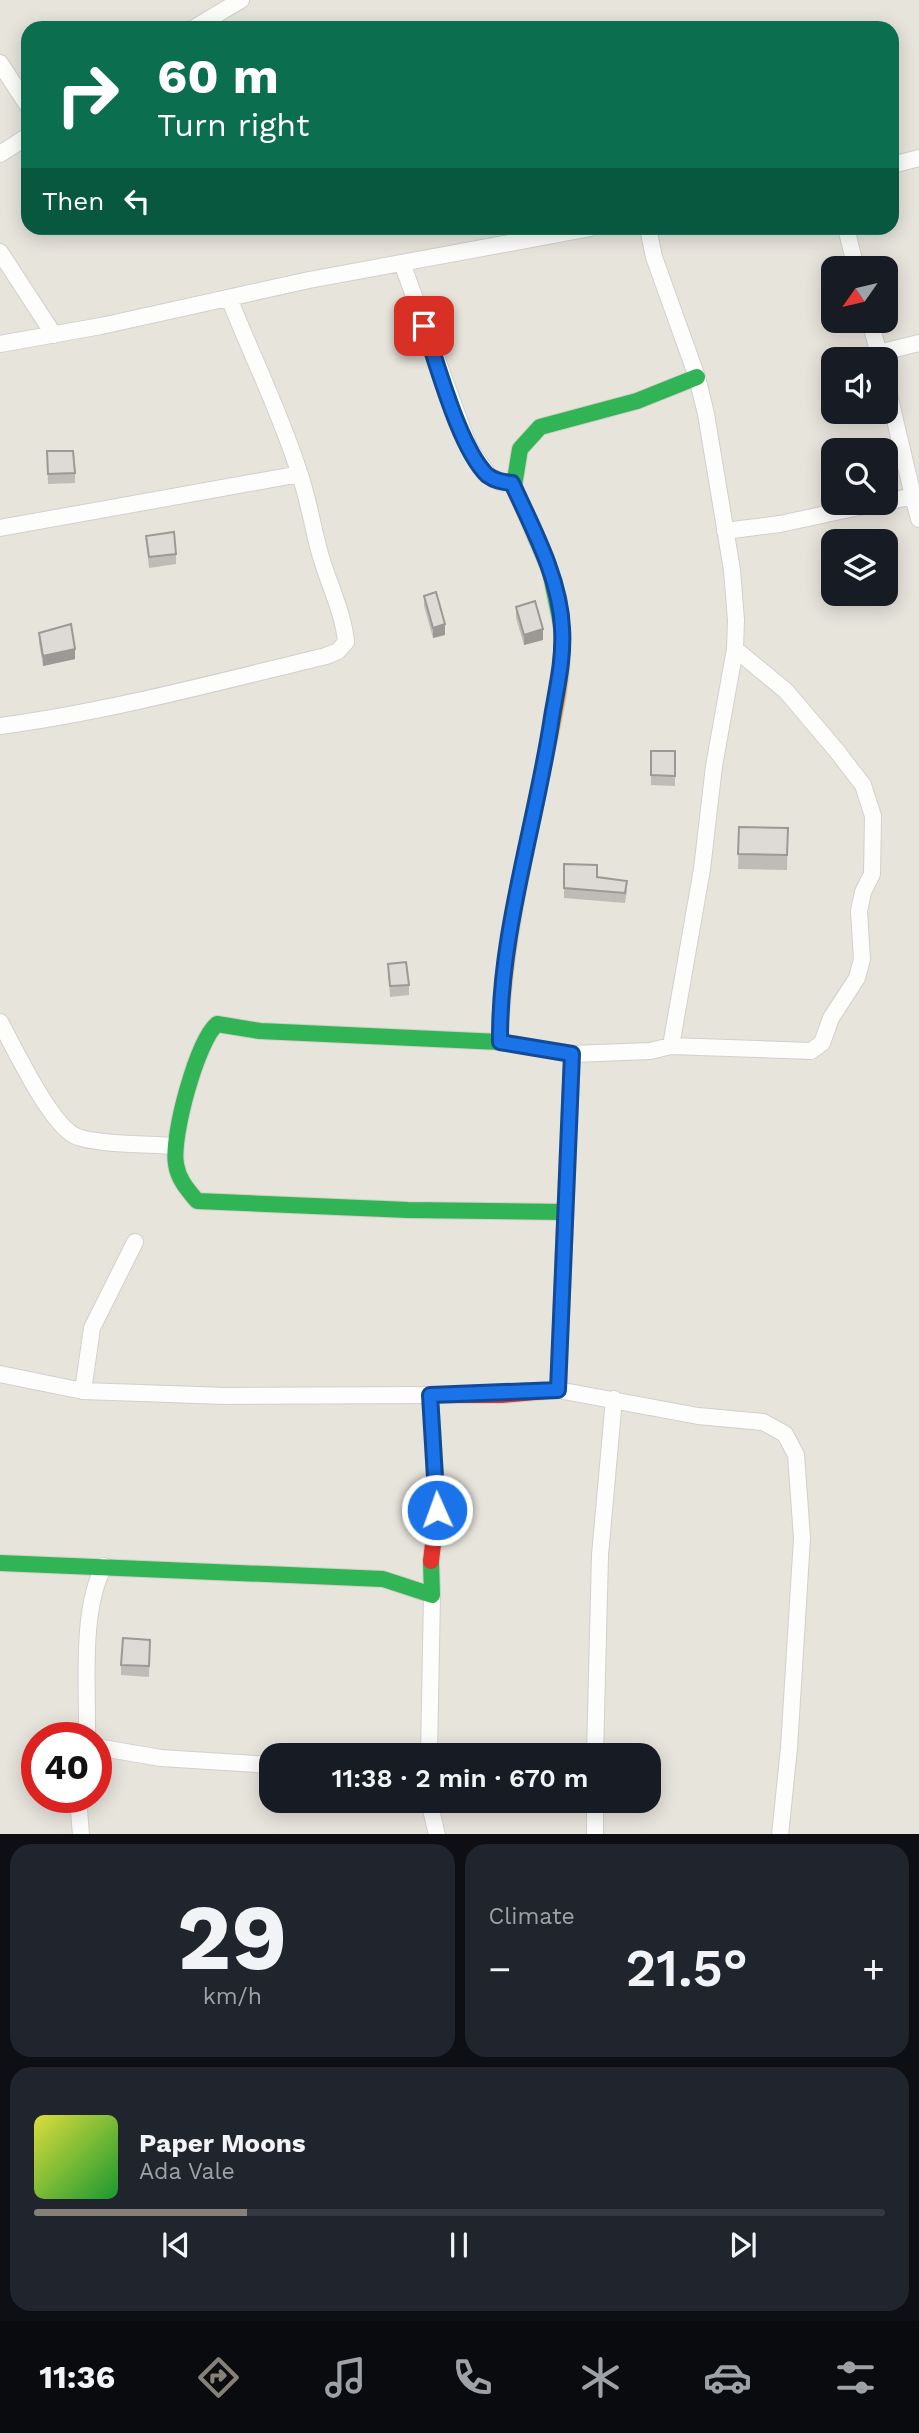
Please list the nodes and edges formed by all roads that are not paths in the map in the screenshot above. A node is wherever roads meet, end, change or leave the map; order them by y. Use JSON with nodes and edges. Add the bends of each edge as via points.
{"nodes":[{"id":1,"x":241,"y":0,"type":"edge"},
{"id":2,"x":206,"y":21,"type":"edge"},
{"id":3,"x":0,"y":63,"type":"edge"},
{"id":4,"x":21,"y":95,"type":"edge"},
{"id":5,"x":21,"y":141,"type":"edge"},
{"id":6,"x":0,"y":155,"type":"edge"},
{"id":7,"x":919,"y":158,"type":"edge"},
{"id":8,"x":899,"y":163,"type":"edge"},
{"id":9,"x":553,"y":235,"type":"edge"},
{"id":10,"x":649,"y":235,"type":"edge"},
{"id":11,"x":848,"y":235,"type":"edge"},
{"id":12,"x":0,"y":252,"type":"edge"},
{"id":13,"x":853,"y":256,"type":"edge"},
{"id":14,"x":402,"y":263,"type":"junction"},
{"id":15,"x":229,"y":298,"type":"junction"},
{"id":16,"x":54,"y":335,"type":"junction"},
{"id":17,"x":919,"y":343,"type":"edge"},
{"id":18,"x":0,"y":344,"type":"edge"},
{"id":19,"x":898,"y":350,"type":"edge"},
{"id":20,"x":697,"y":377,"type":"junction"},
{"id":21,"x":896,"y":424,"type":"edge"},
{"id":22,"x":300,"y":474,"type":"junction"},
{"id":23,"x":512,"y":483,"type":"junction"},
{"id":24,"x":914,"y":496,"type":"junction"},
{"id":25,"x":898,"y":499,"type":"edge"},
{"id":26,"x":822,"y":515,"type":"edge"},
{"id":27,"x":919,"y":519,"type":"edge"},
{"id":28,"x":0,"y":528,"type":"edge"},
{"id":29,"x":725,"y":531,"type":"junction"},
{"id":30,"x":735,"y":649,"type":"junction"},
{"id":31,"x":0,"y":726,"type":"edge"},
{"id":32,"x":0,"y":1021,"type":"edge"},
{"id":33,"x":500,"y":1042,"type":"junction"},
{"id":34,"x":671,"y":1046,"type":"junction"},
{"id":35,"x":572,"y":1054,"type":"junction"},
{"id":36,"x":175,"y":1146,"type":"junction"},
{"id":37,"x":565,"y":1212,"type":"junction"},
{"id":38,"x":135,"y":1242,"type":"dead end"},
{"id":39,"x":0,"y":1374,"type":"edge"},
{"id":40,"x":558,"y":1390,"type":"junction"},
{"id":41,"x":83,"y":1391,"type":"junction"},
{"id":42,"x":430,"y":1395,"type":"junction"},
{"id":43,"x":614,"y":1399,"type":"junction"},
{"id":44,"x":0,"y":1563,"type":"edge"},
{"id":45,"x":104,"y":1566,"type":"junction"},
{"id":46,"x":85,"y":1567,"type":"junction"},
{"id":47,"x":94,"y":1584,"type":"junction"},
{"id":48,"x":432,"y":1595,"type":"junction"},
{"id":49,"x":87,"y":1722,"type":"edge"},
{"id":50,"x":429,"y":1743,"type":"edge"},
{"id":51,"x":595,"y":1743,"type":"edge"},
{"id":52,"x":112,"y":1750,"type":"edge"},
{"id":53,"x":259,"y":1764,"type":"edge"},
{"id":54,"x":79,"y":1813,"type":"edge"},
{"id":55,"x":432,"y":1813,"type":"edge"},
{"id":56,"x":595,"y":1813,"type":"edge"},
{"id":57,"x":81,"y":1834,"type":"edge"},
{"id":58,"x":437,"y":1834,"type":"edge"},
{"id":59,"x":595,"y":1834,"type":"edge"},
{"id":60,"x":780,"y":1834,"type":"edge"}],
"edges":[{"from":1,"to":2,"type":"street"},
{"from":3,"to":4,"type":"street"},
{"from":5,"to":6,"type":"street"},
{"from":7,"to":8,"type":"street"},
{"from":9,"to":14,"type":"street"},
{"from":10,"to":20,"type":"street"},
{"from":11,"to":13,"type":"street"},
{"from":12,"to":16,"type":"street"},
{"from":14,"to":15,"type":"street"},
{"from":14,"to":23,"type":"street","via":[[469,447],[489,476]]},
{"from":15,"to":16,"type":"street"},
{"from":15,"to":22,"type":"street"},
{"from":16,"to":18,"type":"street"},
{"from":17,"to":19,"type":"street"},
{"from":20,"to":23,"type":"street","via":[[637,401],[528,433]]},
{"from":20,"to":29,"type":"street"},
{"from":21,"to":24,"type":"street"},
{"from":22,"to":28,"type":"street"},
{"from":22,"to":31,"type":"street","via":[[344,622],[346,642],[338,651],[210,686],[58,719]]},
{"from":23,"to":33,"type":"street","via":[[550,575],[562,625],[562,667],[509,934]]},
{"from":24,"to":25,"type":"street"},
{"from":24,"to":27,"type":"street"},
{"from":26,"to":29,"type":"street"},
{"from":29,"to":30,"type":"street","via":[[734,595]]},
{"from":30,"to":34,"type":"street"},
{"from":30,"to":34,"type":"street","via":[[786,691],[870,797],[874,854],[859,911],[862,959],[857,978],[831,1018],[822,1043],[811,1052]]},
{"from":32,"to":36,"type":"street","via":[[50,1109],[76,1137]]},
{"from":33,"to":35,"type":"street"},
{"from":33,"to":36,"type":"street","via":[[260,1031],[217,1024],[177,1121]]},
{"from":34,"to":35,"type":"street"},
{"from":35,"to":37,"type":"street"},
{"from":36,"to":37,"type":"street","via":[[178,1177],[197,1201]]},
{"from":37,"to":40,"type":"street"},
{"from":38,"to":41,"type":"street","via":[[92,1328]]},
{"from":39,"to":41,"type":"street"},
{"from":40,"to":42,"type":"street"},
{"from":40,"to":43,"type":"street"},
{"from":41,"to":42,"type":"street"},
{"from":42,"to":48,"type":"street","via":[[437,1510],[430,1567]]},
{"from":43,"to":51,"type":"street","via":[[600,1555]]},
{"from":43,"to":60,"type":"street","via":[[698,1416],[764,1422],[785,1434],[796,1455],[802,1538]]},
{"from":44,"to":46,"type":"street"},
{"from":45,"to":46,"type":"street"},
{"from":45,"to":47,"type":"street"},
{"from":45,"to":48,"type":"street","via":[[383,1579]]},
{"from":46,"to":47,"type":"street"},
{"from":47,"to":49,"type":"street"},
{"from":48,"to":50,"type":"street"},
{"from":52,"to":53,"type":"street"},
{"from":54,"to":57,"type":"street"},
{"from":55,"to":58,"type":"street"},
{"from":56,"to":59,"type":"street"}]}
